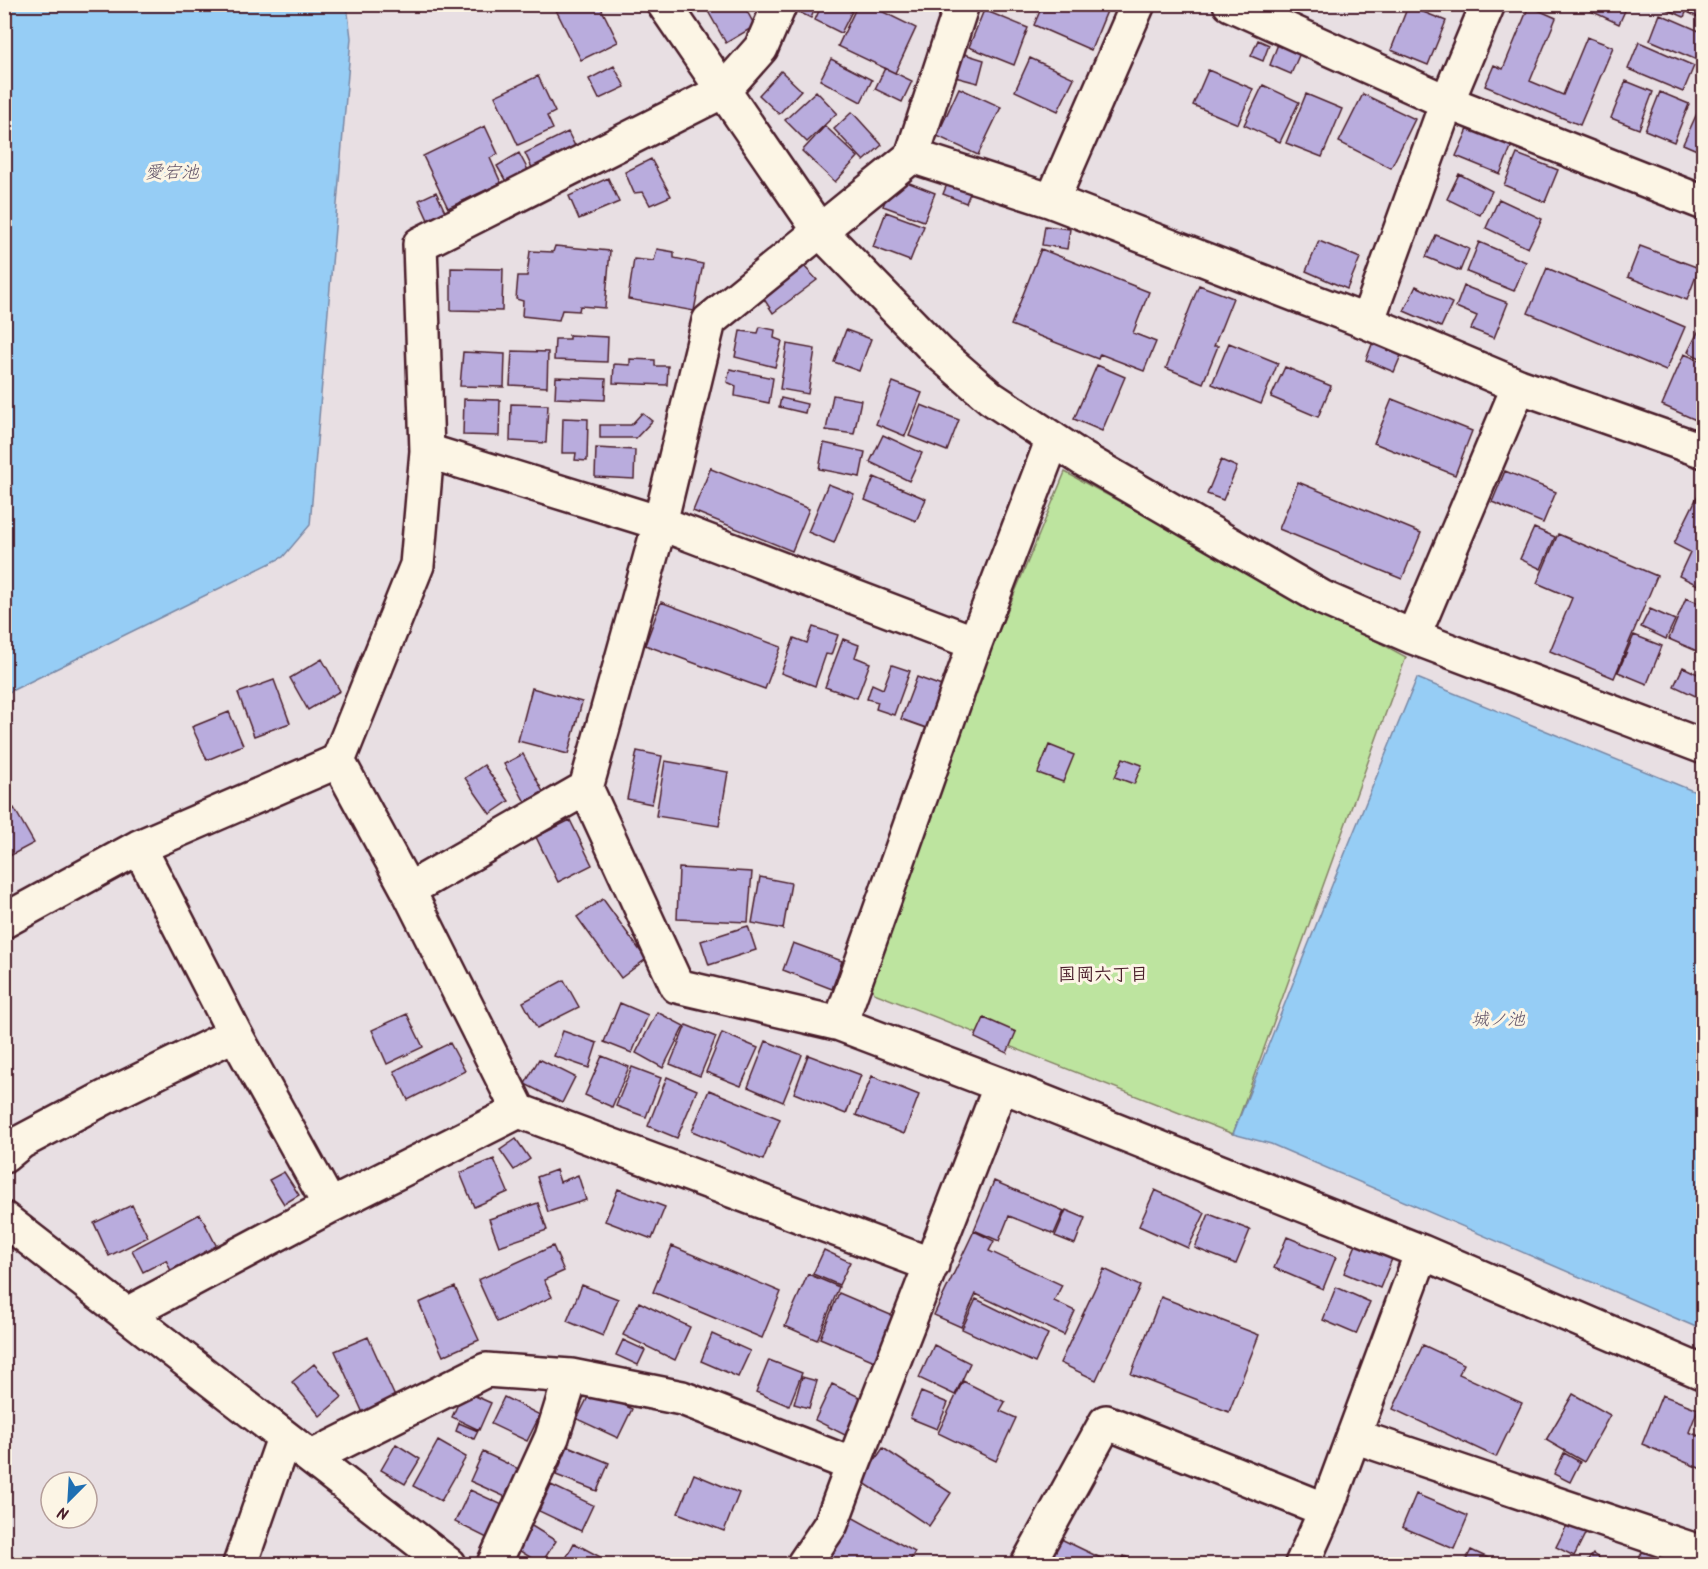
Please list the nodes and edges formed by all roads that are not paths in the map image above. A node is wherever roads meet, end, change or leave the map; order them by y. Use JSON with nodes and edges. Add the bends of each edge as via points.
{"nodes":[{"id":1,"x":664,"y":4,"type":"edge"},
{"id":2,"x":780,"y":4,"type":"edge"},
{"id":3,"x":962,"y":4,"type":"edge"},
{"id":4,"x":1138,"y":4,"type":"edge"},
{"id":5,"x":1230,"y":4,"type":"edge"},
{"id":6,"x":1488,"y":4,"type":"edge"},
{"id":7,"x":723,"y":91,"type":"junction"},
{"id":8,"x":1447,"y":102,"type":"junction"},
{"id":9,"x":912,"y":156,"type":"junction"},
{"id":10,"x":1052,"y":201,"type":"junction"},
{"id":11,"x":1704,"y":202,"type":"edge"},
{"id":12,"x":819,"y":230,"type":"junction"},
{"id":13,"x":1367,"y":322,"type":"junction"},
{"id":14,"x":1519,"y":387,"type":"junction"},
{"id":15,"x":1053,"y":439,"type":"junction"},
{"id":16,"x":1704,"y":451,"type":"edge"},
{"id":17,"x":426,"y":452,"type":"junction"},
{"id":18,"x":660,"y":523,"type":"junction"},
{"id":19,"x":1413,"y":637,"type":"junction"},
{"id":20,"x":975,"y":643,"type":"junction"},
{"id":21,"x":1704,"y":747,"type":"edge"},
{"id":22,"x":338,"y":760,"type":"junction"},
{"id":23,"x":586,"y":788,"type":"junction"},
{"id":24,"x":139,"y":847,"type":"junction"},
{"id":25,"x":408,"y":890,"type":"junction"},
{"id":26,"x":4,"y":921,"type":"edge"},
{"id":27,"x":840,"y":1024,"type":"junction"},
{"id":28,"x":235,"y":1034,"type":"junction"},
{"id":29,"x":1001,"y":1085,"type":"junction"},
{"id":30,"x":519,"y":1111,"type":"junction"},
{"id":31,"x":4,"y":1156,"type":"edge"},
{"id":32,"x":330,"y":1206,"type":"junction"},
{"id":33,"x":4,"y":1219,"type":"edge"},
{"id":34,"x":1422,"y":1252,"type":"junction"},
{"id":35,"x":932,"y":1265,"type":"junction"},
{"id":36,"x":127,"y":1314,"type":"junction"},
{"id":37,"x":1704,"y":1373,"type":"edge"},
{"id":38,"x":571,"y":1376,"type":"junction"},
{"id":39,"x":1354,"y":1436,"type":"junction"},
{"id":40,"x":284,"y":1438,"type":"junction"},
{"id":41,"x":312,"y":1457,"type":"junction"},
{"id":42,"x":853,"y":1464,"type":"junction"},
{"id":43,"x":1326,"y":1510,"type":"junction"},
{"id":44,"x":1704,"y":1559,"type":"edge"},
{"id":45,"x":240,"y":1564,"type":"edge"},
{"id":46,"x":448,"y":1564,"type":"edge"},
{"id":47,"x":494,"y":1564,"type":"edge"},
{"id":48,"x":804,"y":1564,"type":"edge"},
{"id":49,"x":1028,"y":1564,"type":"edge"},
{"id":50,"x":1302,"y":1564,"type":"edge"}],
"edges":[{"from":1,"to":7,"type":"street"},
{"from":2,"to":7,"type":"street","via":[[760,48]]},
{"from":3,"to":9,"type":"street"},
{"from":4,"to":10,"type":"street"},
{"from":5,"to":8,"type":"street"},
{"from":6,"to":8,"type":"street"},
{"from":7,"to":12,"type":"street"},
{"from":7,"to":17,"type":"street","via":[[420,244]]},
{"from":8,"to":11,"type":"street"},
{"from":8,"to":13,"type":"street"},
{"from":9,"to":10,"type":"street"},
{"from":9,"to":12,"type":"street"},
{"from":10,"to":13,"type":"street"},
{"from":12,"to":15,"type":"street","via":[[939,353],[991,398]]},
{"from":12,"to":18,"type":"street","via":[[709,321]]},
{"from":13,"to":14,"type":"street"},
{"from":14,"to":16,"type":"street"},
{"from":14,"to":19,"type":"street"},
{"from":15,"to":19,"type":"street","via":[[1323,598]]},
{"from":15,"to":20,"type":"street"},
{"from":17,"to":18,"type":"street"},
{"from":17,"to":22,"type":"street","via":[[417,565]]},
{"from":18,"to":20,"type":"street"},
{"from":18,"to":23,"type":"street"},
{"from":19,"to":21,"type":"street"},
{"from":20,"to":27,"type":"street"},
{"from":22,"to":24,"type":"street"},
{"from":22,"to":25,"type":"street"},
{"from":23,"to":25,"type":"street"},
{"from":23,"to":27,"type":"street","via":[[677,986]]},
{"from":24,"to":26,"type":"street"},
{"from":24,"to":28,"type":"street"},
{"from":25,"to":30,"type":"street"},
{"from":27,"to":29,"type":"street"},
{"from":28,"to":31,"type":"street","via":[[104,1098],[21,1142]]},
{"from":28,"to":32,"type":"street"},
{"from":29,"to":34,"type":"street"},
{"from":29,"to":35,"type":"street"},
{"from":30,"to":32,"type":"street"},
{"from":30,"to":35,"type":"street"},
{"from":32,"to":36,"type":"street"},
{"from":33,"to":36,"type":"street"},
{"from":34,"to":37,"type":"street"},
{"from":34,"to":39,"type":"street"},
{"from":35,"to":42,"type":"street"},
{"from":36,"to":40,"type":"street"},
{"from":38,"to":41,"type":"street","via":[[486,1370]]},
{"from":38,"to":42,"type":"street","via":[[682,1398]]},
{"from":38,"to":47,"type":"street","via":[[552,1437]]},
{"from":39,"to":43,"type":"street"},
{"from":39,"to":44,"type":"street","via":[[1693,1550]]},
{"from":40,"to":41,"type":"street"},
{"from":40,"to":45,"type":"street"},
{"from":41,"to":46,"type":"street"},
{"from":42,"to":48,"type":"street","via":[[831,1524]]},
{"from":43,"to":49,"type":"street","via":[[1106,1422]]},
{"from":43,"to":50,"type":"street"}]}
